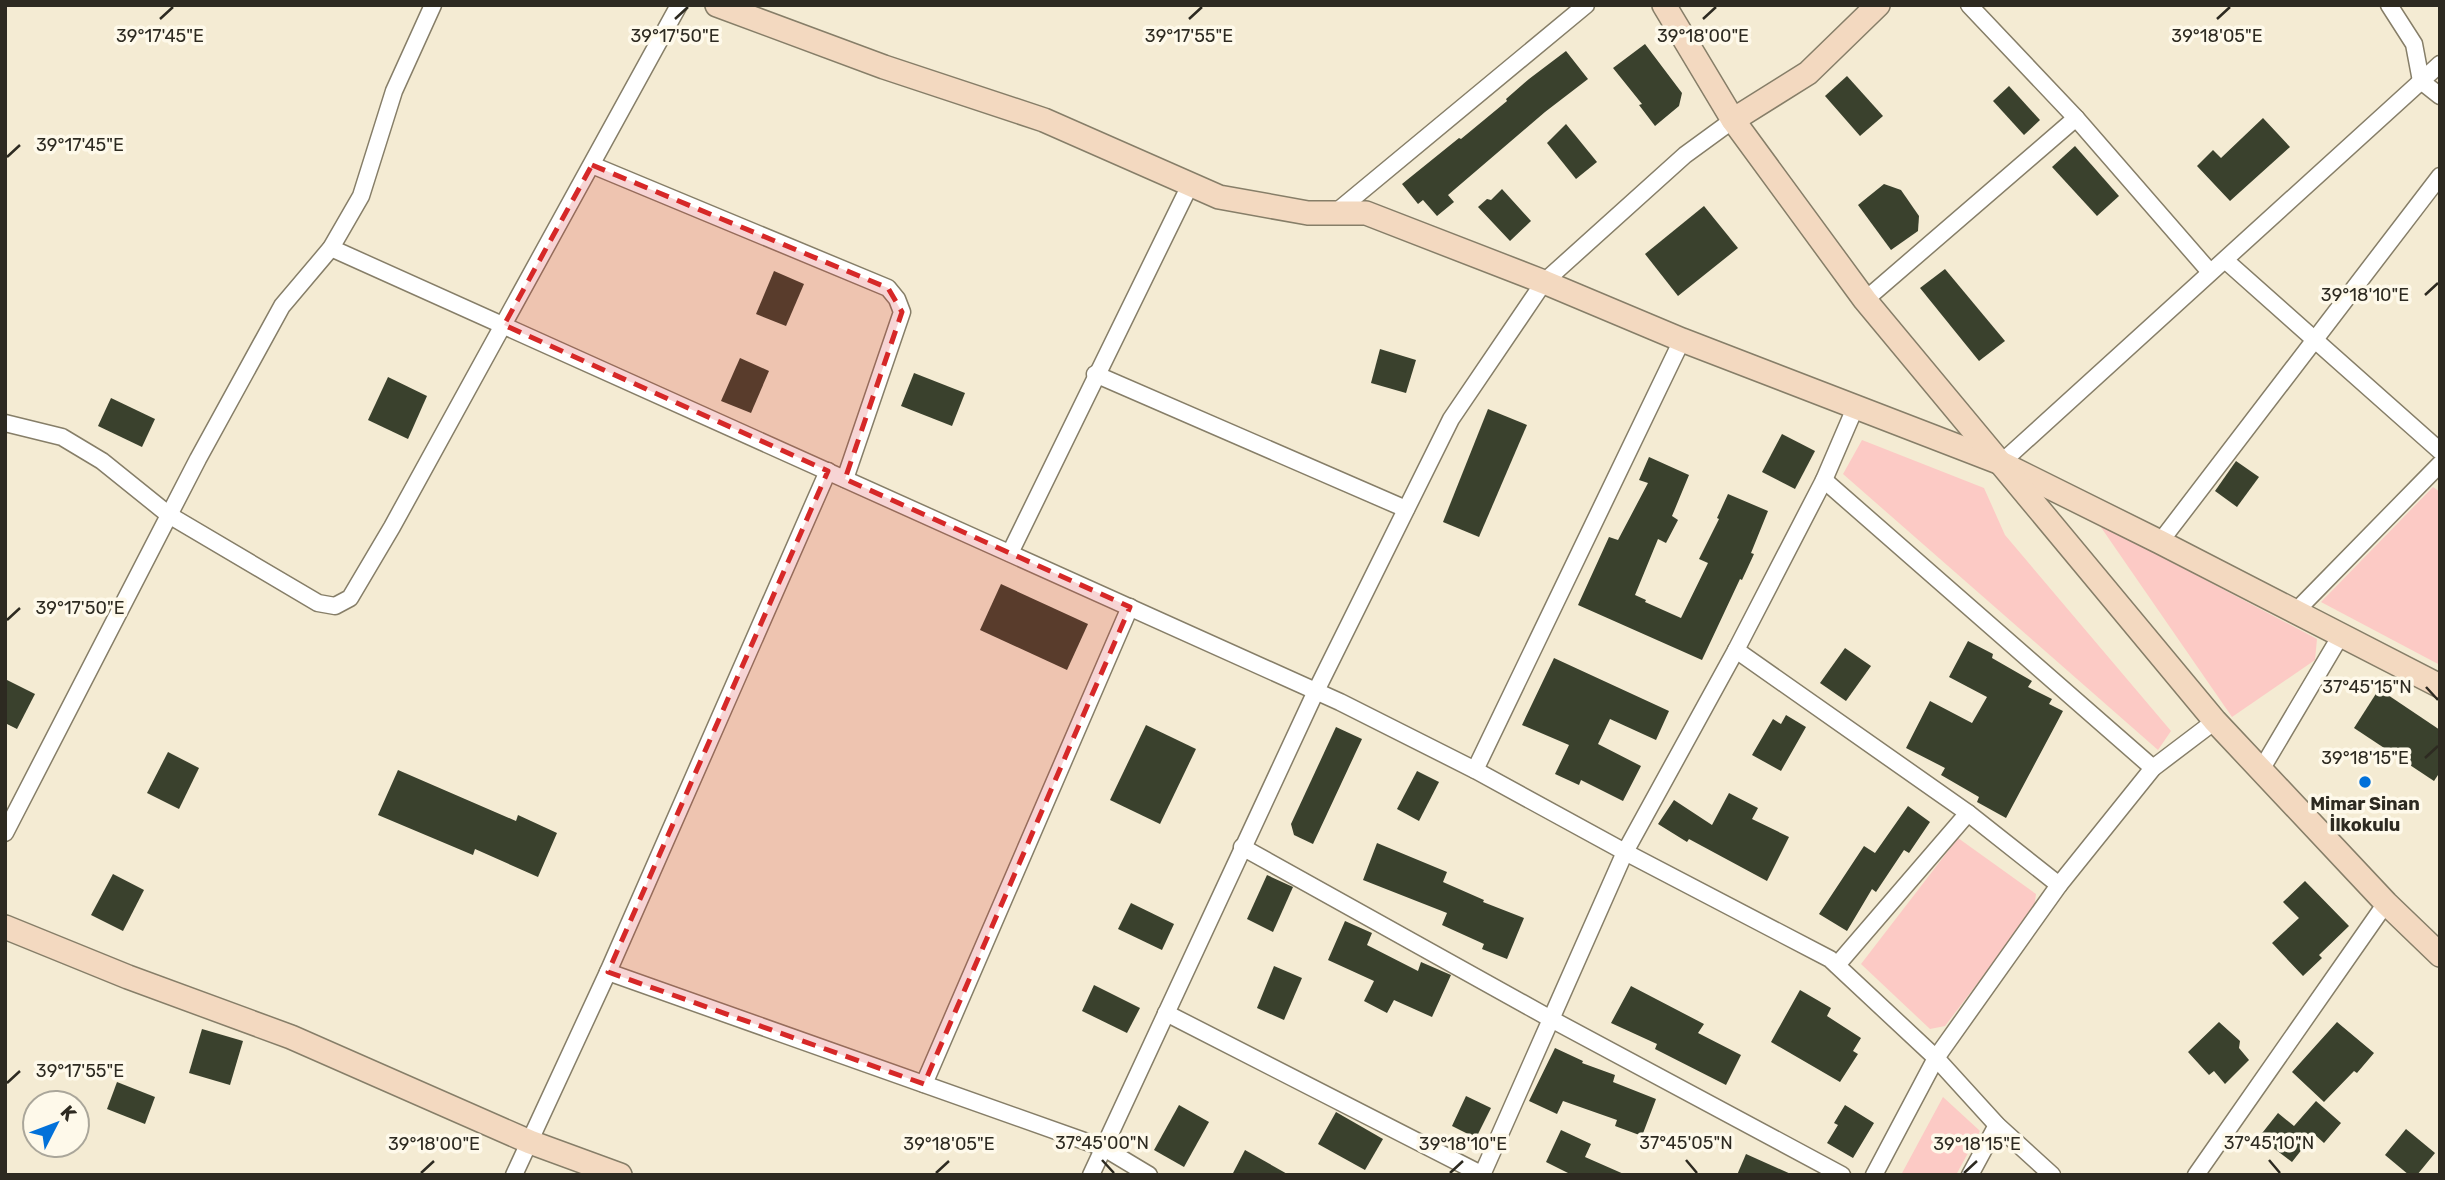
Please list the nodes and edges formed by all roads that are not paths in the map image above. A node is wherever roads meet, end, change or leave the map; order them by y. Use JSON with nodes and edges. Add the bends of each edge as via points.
{"nodes":[{"id":1,"x":433,"y":5,"type":"edge"},
{"id":2,"x":679,"y":5,"type":"edge"},
{"id":3,"x":717,"y":5,"type":"edge"},
{"id":4,"x":1586,"y":5,"type":"edge"},
{"id":5,"x":1664,"y":5,"type":"edge"},
{"id":6,"x":1878,"y":5,"type":"edge"},
{"id":7,"x":1969,"y":5,"type":"edge"},
{"id":8,"x":2389,"y":5,"type":"edge"},
{"id":9,"x":2440,"y":64,"type":"edge"},
{"id":10,"x":2421,"y":81,"type":"junction"},
{"id":11,"x":2440,"y":96,"type":"edge"},
{"id":12,"x":2076,"y":118,"type":"junction"},
{"id":13,"x":1733,"y":120,"type":"junction"},
{"id":14,"x":592,"y":165,"type":"junction"},
{"id":15,"x":2440,"y":176,"type":"edge"},
{"id":16,"x":1190,"y":185,"type":"junction"},
{"id":17,"x":1335,"y":213,"type":"junction"},
{"id":18,"x":331,"y":248,"type":"junction"},
{"id":19,"x":2225,"y":260,"type":"junction"},
{"id":20,"x":2210,"y":272,"type":"junction"},
{"id":21,"x":1544,"y":282,"type":"junction"},
{"id":22,"x":1865,"y":300,"type":"junction"},
{"id":23,"x":504,"y":326,"type":"junction"},
{"id":24,"x":2315,"y":339,"type":"junction"},
{"id":25,"x":1682,"y":340,"type":"junction"},
{"id":26,"x":1096,"y":374,"type":"junction"},
{"id":27,"x":1855,"y":408,"type":"junction"},
{"id":28,"x":5,"y":423,"type":"edge"},
{"id":29,"x":2440,"y":451,"type":"edge"},
{"id":30,"x":2001,"y":463,"type":"junction"},
{"id":31,"x":2438,"y":468,"type":"edge"},
{"id":32,"x":828,"y":471,"type":"junction"},
{"id":33,"x":845,"y":479,"type":"junction"},
{"id":34,"x":1824,"y":480,"type":"junction"},
{"id":35,"x":1406,"y":509,"type":"junction"},
{"id":36,"x":169,"y":515,"type":"junction"},
{"id":37,"x":2160,"y":542,"type":"junction"},
{"id":38,"x":1010,"y":553,"type":"junction"},
{"id":39,"x":1130,"y":607,"type":"junction"},
{"id":40,"x":2296,"y":611,"type":"junction"},
{"id":41,"x":2341,"y":635,"type":"junction"},
{"id":42,"x":1736,"y":650,"type":"junction"},
{"id":43,"x":2439,"y":685,"type":"edge"},
{"id":44,"x":1316,"y":691,"type":"junction"},
{"id":45,"x":2216,"y":721,"type":"junction"},
{"id":46,"x":2153,"y":768,"type":"junction"},
{"id":47,"x":1475,"y":769,"type":"junction"},
{"id":48,"x":2261,"y":770,"type":"junction"},
{"id":49,"x":1968,"y":813,"type":"junction"},
{"id":50,"x":5,"y":833,"type":"edge"},
{"id":51,"x":1242,"y":847,"type":"junction"},
{"id":52,"x":1625,"y":852,"type":"junction"},
{"id":53,"x":2059,"y":885,"type":"junction"},
{"id":54,"x":2386,"y":903,"type":"junction"},
{"id":55,"x":5,"y":927,"type":"edge"},
{"id":56,"x":2440,"y":955,"type":"edge"},
{"id":57,"x":1837,"y":965,"type":"junction"},
{"id":58,"x":608,"y":972,"type":"junction"},
{"id":59,"x":1166,"y":1013,"type":"junction"},
{"id":60,"x":1551,"y":1018,"type":"junction"},
{"id":61,"x":1936,"y":1058,"type":"junction"},
{"id":62,"x":924,"y":1084,"type":"junction"},
{"id":63,"x":1997,"y":1125,"type":"junction"},
{"id":64,"x":530,"y":1142,"type":"junction"},
{"id":65,"x":1104,"y":1148,"type":"junction"},
{"id":66,"x":514,"y":1175,"type":"edge"},
{"id":67,"x":620,"y":1175,"type":"edge"},
{"id":68,"x":1091,"y":1175,"type":"edge"},
{"id":69,"x":1149,"y":1175,"type":"edge"},
{"id":70,"x":1483,"y":1175,"type":"edge"},
{"id":71,"x":1842,"y":1175,"type":"edge"},
{"id":72,"x":1874,"y":1175,"type":"edge"},
{"id":73,"x":1970,"y":1175,"type":"edge"},
{"id":74,"x":2052,"y":1175,"type":"edge"},
{"id":75,"x":2196,"y":1175,"type":"edge"}],
"edges":[{"from":1,"to":18,"type":"street","via":[[394,91],[361,196]]},
{"from":2,"to":14,"type":"street"},
{"from":3,"to":16,"type":"street","via":[[1044,120]]},
{"from":4,"to":17,"type":"street"},
{"from":5,"to":13,"type":"street"},
{"from":6,"to":13,"type":"street","via":[[1808,72]]},
{"from":7,"to":12,"type":"street"},
{"from":8,"to":10,"type":"street","via":[[2414,44]]},
{"from":9,"to":10,"type":"street"},
{"from":10,"to":11,"type":"street"},
{"from":10,"to":19,"type":"street"},
{"from":12,"to":20,"type":"street"},
{"from":12,"to":22,"type":"street"},
{"from":13,"to":21,"type":"street","via":[[1685,155]]},
{"from":13,"to":22,"type":"street"},
{"from":14,"to":23,"type":"street"},
{"from":14,"to":33,"type":"street","via":[[888,288],[897,299],[902,312]]},
{"from":15,"to":24,"type":"street"},
{"from":16,"to":17,"type":"street","via":[[1219,197],[1308,213]]},
{"from":16,"to":26,"type":"street"},
{"from":17,"to":21,"type":"street","via":[[1366,213]]},
{"from":18,"to":23,"type":"street"},
{"from":18,"to":36,"type":"street","via":[[282,306]]},
{"from":19,"to":20,"type":"street"},
{"from":19,"to":24,"type":"street"},
{"from":20,"to":30,"type":"street"},
{"from":21,"to":25,"type":"street"},
{"from":21,"to":35,"type":"street","via":[[1451,419]]},
{"from":22,"to":30,"type":"street"},
{"from":23,"to":32,"type":"street"},
{"from":23,"to":36,"type":"street","via":[[350,598],[335,606],[318,603]]},
{"from":24,"to":29,"type":"street"},
{"from":24,"to":37,"type":"street"},
{"from":25,"to":27,"type":"street"},
{"from":25,"to":47,"type":"street"},
{"from":26,"to":35,"type":"street"},
{"from":26,"to":38,"type":"street"},
{"from":27,"to":30,"type":"street"},
{"from":27,"to":34,"type":"street"},
{"from":28,"to":36,"type":"street","via":[[62,437],[102,461]]},
{"from":30,"to":37,"type":"street"},
{"from":30,"to":45,"type":"street"},
{"from":31,"to":40,"type":"street"},
{"from":32,"to":33,"type":"street"},
{"from":32,"to":58,"type":"street"},
{"from":33,"to":38,"type":"street"},
{"from":34,"to":42,"type":"street"},
{"from":34,"to":46,"type":"street"},
{"from":35,"to":44,"type":"street"},
{"from":36,"to":50,"type":"street"},
{"from":37,"to":40,"type":"street"},
{"from":38,"to":39,"type":"street"},
{"from":39,"to":44,"type":"street"},
{"from":39,"to":62,"type":"street"},
{"from":40,"to":41,"type":"street"},
{"from":41,"to":43,"type":"street"},
{"from":41,"to":48,"type":"street"},
{"from":42,"to":49,"type":"street"},
{"from":42,"to":52,"type":"street"},
{"from":44,"to":47,"type":"street"},
{"from":44,"to":51,"type":"street"},
{"from":45,"to":46,"type":"street"},
{"from":45,"to":48,"type":"street"},
{"from":46,"to":53,"type":"street"},
{"from":47,"to":52,"type":"street"},
{"from":48,"to":54,"type":"street"},
{"from":49,"to":53,"type":"street"},
{"from":49,"to":57,"type":"street"},
{"from":51,"to":59,"type":"street"},
{"from":51,"to":60,"type":"street"},
{"from":52,"to":57,"type":"street"},
{"from":52,"to":60,"type":"street"},
{"from":53,"to":61,"type":"street"},
{"from":54,"to":56,"type":"street"},
{"from":54,"to":75,"type":"street"},
{"from":55,"to":64,"type":"street","via":[[291,1037]]},
{"from":57,"to":61,"type":"street"},
{"from":58,"to":62,"type":"street"},
{"from":58,"to":64,"type":"street"},
{"from":59,"to":65,"type":"street"},
{"from":59,"to":70,"type":"street"},
{"from":60,"to":70,"type":"street"},
{"from":60,"to":71,"type":"street"},
{"from":61,"to":63,"type":"street"},
{"from":61,"to":72,"type":"street"},
{"from":62,"to":65,"type":"street"},
{"from":63,"to":73,"type":"street"},
{"from":63,"to":74,"type":"street"},
{"from":64,"to":66,"type":"street"},
{"from":64,"to":67,"type":"street"},
{"from":65,"to":68,"type":"street"},
{"from":65,"to":69,"type":"street"}]}
